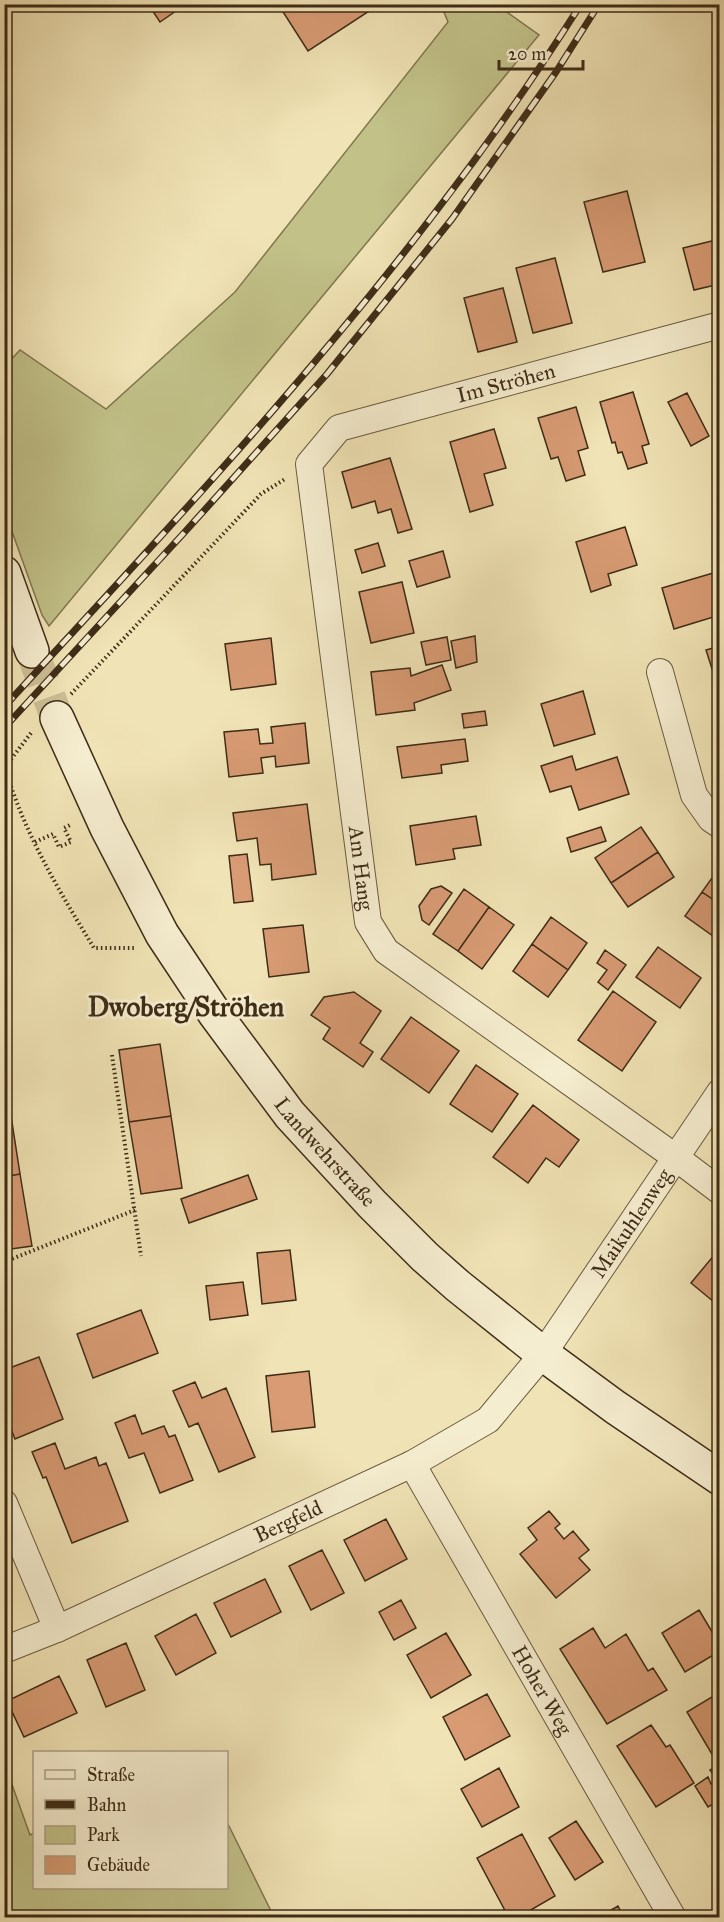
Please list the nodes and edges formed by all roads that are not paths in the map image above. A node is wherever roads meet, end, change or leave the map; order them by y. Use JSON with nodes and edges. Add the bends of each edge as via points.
{"nodes":[{"id":1,"x":720,"y":325,"type":"edge"},
{"id":2,"x":309,"y":464,"type":"joint"},
{"id":3,"x":4,"y":573,"type":"edge"},
{"id":4,"x":32,"y":651,"type":"tunnel mouth"},
{"id":5,"x":660,"y":672,"type":"dead end"},
{"id":6,"x":57,"y":718,"type":"tunnel mouth"},
{"id":7,"x":720,"y":825,"type":"edge"},
{"id":8,"x":720,"y":1092,"type":"edge"},
{"id":9,"x":675,"y":1157,"type":"junction"},
{"id":10,"x":720,"y":1191,"type":"edge"},
{"id":11,"x":543,"y":1354,"type":"junction"},
{"id":12,"x":412,"y":1464,"type":"junction"},
{"id":13,"x":720,"y":1478,"type":"edge"},
{"id":14,"x":4,"y":1503,"type":"edge"},
{"id":15,"x":57,"y":1629,"type":"junction"},
{"id":16,"x":4,"y":1650,"type":"edge"},
{"id":17,"x":673,"y":1917,"type":"edge"}],
"edges":[{"from":1,"to":2,"type":"street","name":"Im Ströhen","via":[[339,428]]},
{"from":2,"to":9,"type":"street","name":"Am Hang","via":[[368,922],[386,951]]},
{"from":3,"to":4,"type":"street"},
{"from":5,"to":7,"type":"street","via":[[694,795]]},
{"from":6,"to":11,"type":"street","name":"Landwehrstraße","via":[[107,828],[162,934],[290,1115],[425,1257]]},
{"from":8,"to":9,"type":"street","name":"Maikuhlenweg"},
{"from":9,"to":10,"type":"street","name":"Am Hang"},
{"from":9,"to":11,"type":"street","name":"Maikuhlenweg"},
{"from":11,"to":12,"type":"street","name":"Bergfeld","via":[[488,1420]]},
{"from":11,"to":13,"type":"street","name":"Landwehrstraße"},
{"from":12,"to":15,"type":"street","name":"Bergfeld"},
{"from":12,"to":17,"type":"street","name":"Hoher Weg"},
{"from":14,"to":15,"type":"street"},
{"from":15,"to":16,"type":"street","name":"Bergfeld"}]}
